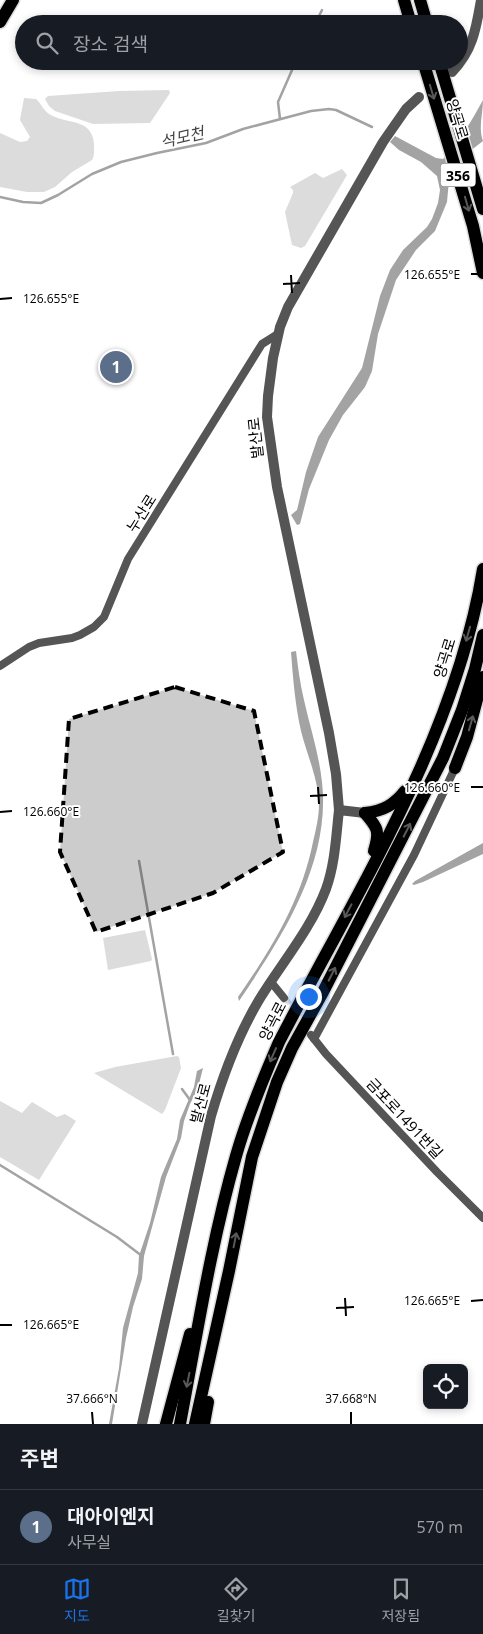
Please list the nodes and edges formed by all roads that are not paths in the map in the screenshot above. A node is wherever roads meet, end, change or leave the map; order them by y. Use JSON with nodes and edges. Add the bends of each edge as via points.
{"nodes":[{"id":1,"x":13,"y":0,"type":"edge"},
{"id":2,"x":404,"y":0,"type":"edge"},
{"id":3,"x":420,"y":0,"type":"edge"},
{"id":4,"x":480,"y":0,"type":"edge"},
{"id":5,"x":409,"y":15,"type":"edge"},
{"id":6,"x":424,"y":15,"type":"edge"},
{"id":7,"x":0,"y":22,"type":"edge"},
{"id":8,"x":468,"y":50,"type":"edge"},
{"id":9,"x":426,"y":70,"type":"edge"},
{"id":10,"x":442,"y":70,"type":"edge"},
{"id":11,"x":420,"y":97,"type":"dead end"},
{"id":12,"x":483,"y":209,"type":"edge"},
{"id":13,"x":483,"y":273,"type":"edge"},
{"id":14,"x":278,"y":334,"type":"junction"},
{"id":15,"x":483,"y":569,"type":"edge"},
{"id":16,"x":483,"y":635,"type":"edge"},
{"id":17,"x":0,"y":666,"type":"edge"},
{"id":18,"x":483,"y":676,"type":"edge"},
{"id":19,"x":455,"y":768,"type":"joint"},
{"id":20,"x":418,"y":772,"type":"junction"},
{"id":21,"x":339,"y":810,"type":"junction"},
{"id":22,"x":365,"y":813,"type":"junction"},
{"id":23,"x":360,"y":889,"type":"junction"},
{"id":24,"x":271,"y":982,"type":"junction"},
{"id":25,"x":284,"y":998,"type":"tunnel mouth"},
{"id":26,"x":483,"y":1218,"type":"edge"},
{"id":27,"x":218,"y":1225,"type":"junction"},
{"id":28,"x":229,"y":1272,"type":"junction"},
{"id":29,"x":142,"y":1424,"type":"edge"},
{"id":30,"x":166,"y":1424,"type":"edge"},
{"id":31,"x":180,"y":1424,"type":"edge"},
{"id":32,"x":195,"y":1424,"type":"edge"},
{"id":33,"x":204,"y":1424,"type":"edge"}],
"edges":[{"from":1,"to":7,"type":"main road"},
{"from":2,"to":5,"type":"main road"},
{"from":3,"to":6,"type":"main road"},
{"from":4,"to":8,"type":"street"},
{"from":9,"to":13,"type":"main road","name":"양곡로","number":"356","one_way":true,"via":[[473,226]]},
{"from":10,"to":12,"type":"main road","name":"양곡로","number":"356"},
{"from":11,"to":14,"type":"street","name":"발산로","via":[[406,109],[379,148],[288,307]]},
{"from":14,"to":17,"type":"street","name":"누산로","via":[[262,344],[128,560],[108,610],[99,623],[72,638],[29,647]]},
{"from":14,"to":21,"type":"street","name":"발산로","via":[[268,396],[270,446],[329,733]]},
{"from":15,"to":20,"type":"main road","name":"양곡로","one_way":true,"via":[[472,623],[458,667]]},
{"from":28,"to":16,"type":"main road","name":"양곡로","one_way":true,"via":[[252,1156],[276,1082],[443,758],[464,702]]},
{"from":19,"to":18,"type":"main road","one_way":true},
{"from":19,"to":26,"type":"street","name":"금포로1491번길","via":[[414,855],[312,1037]]},
{"from":20,"to":22,"type":"main road","via":[[389,807]]},
{"from":20,"to":23,"type":"main road","name":"양곡로"},
{"from":21,"to":22,"type":"street"},
{"from":21,"to":24,"type":"street","name":"발산로","via":[[325,891]]},
{"from":22,"to":23,"type":"main road","via":[[375,825],[378,838]]},
{"from":23,"to":27,"type":"main road","name":"양곡로","one_way":true,"via":[[279,1042],[263,1079],[236,1154]]},
{"from":24,"to":25,"type":"street"},
{"from":24,"to":29,"type":"street","name":"발산로","via":[[239,1038],[220,1085]]},
{"from":27,"to":30,"type":"main road"},
{"from":27,"to":31,"type":"main road","name":"양곡로","one_way":true},
{"from":28,"to":32,"type":"main road","name":"양곡로"},
{"from":28,"to":33,"type":"main road"}]}
